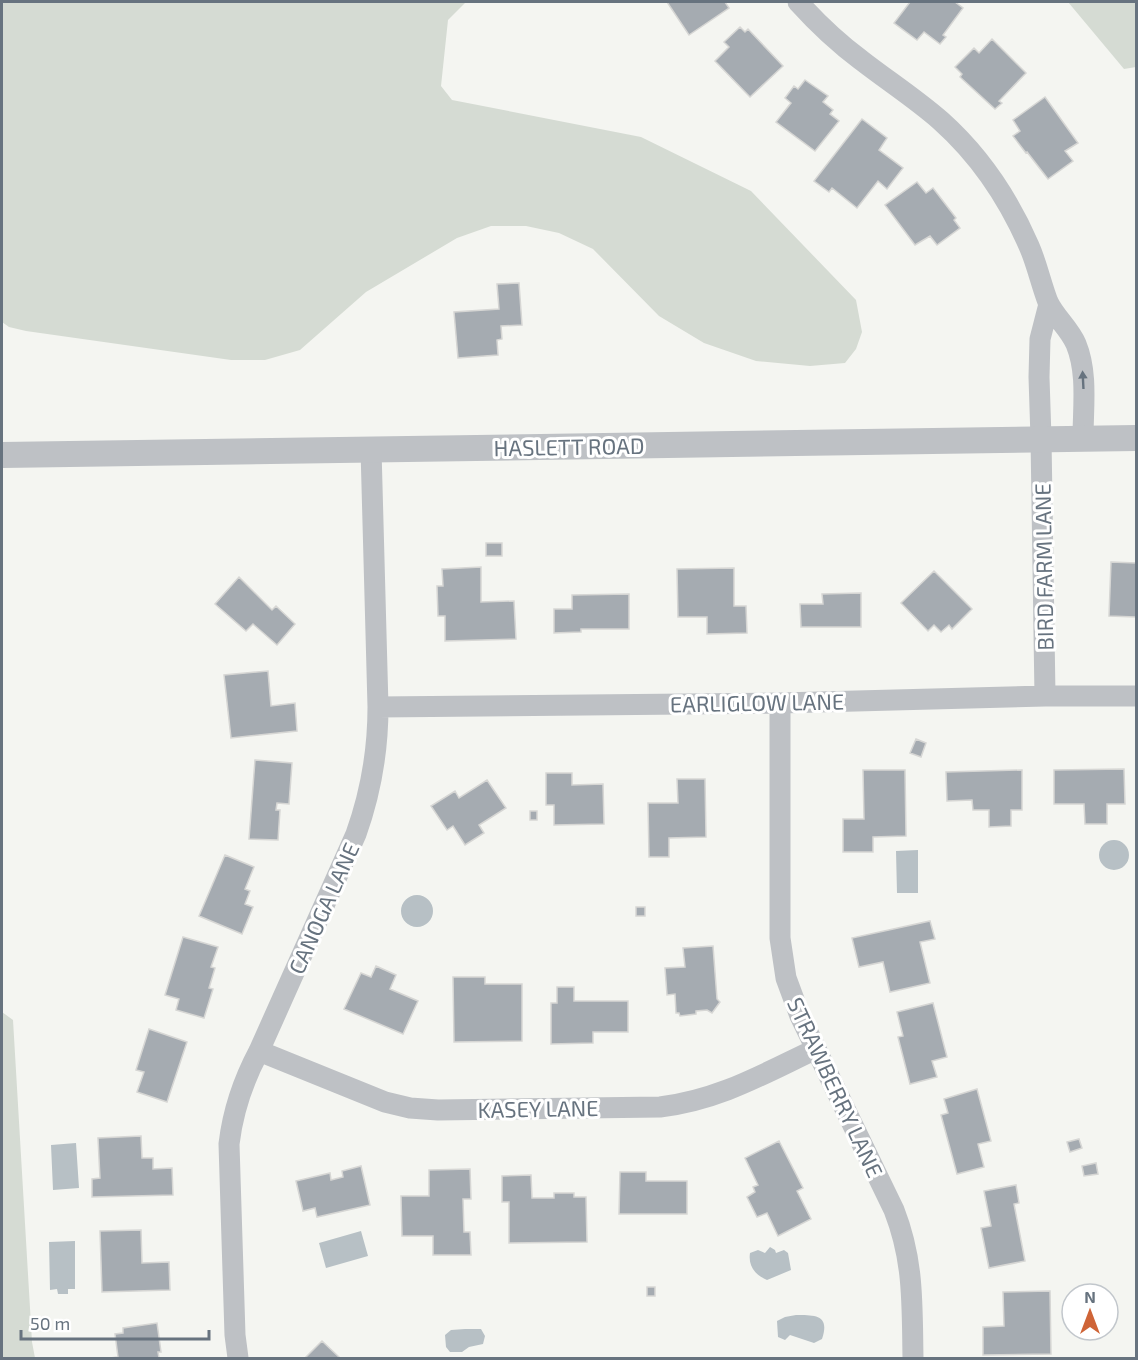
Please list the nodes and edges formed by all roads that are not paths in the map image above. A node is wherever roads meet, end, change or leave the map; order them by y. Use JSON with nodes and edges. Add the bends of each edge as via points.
{"nodes":[{"id":1,"x":798,"y":2,"type":"edge"},
{"id":2,"x":1049,"y":304,"type":"junction"},
{"id":3,"x":1041,"y":438,"type":"junction"},
{"id":4,"x":1083,"y":438,"type":"junction"},
{"id":5,"x":1137,"y":438,"type":"edge"},
{"id":6,"x":371,"y":449,"type":"junction"},
{"id":7,"x":2,"y":455,"type":"edge"},
{"id":8,"x":1045,"y":696,"type":"junction"},
{"id":9,"x":1137,"y":696,"type":"edge"},
{"id":10,"x":780,"y":703,"type":"junction"},
{"id":11,"x":378,"y":707,"type":"junction"},
{"id":12,"x":816,"y":1049,"type":"junction"},
{"id":13,"x":259,"y":1051,"type":"junction"},
{"id":14,"x":238,"y":1359,"type":"edge"},
{"id":15,"x":913,"y":1359,"type":"edge"}],
"edges":[{"from":1,"to":2,"type":"street","via":[[859,59],[942,122],[971,153],[1017,221]]},
{"from":2,"to":3,"type":"street","name":"BIRD FARM LANE","via":[[1040,339]]},
{"from":4,"to":2,"type":"street","one_way":true,"via":[[1081,360],[1069,331]]},
{"from":3,"to":4,"type":"street","name":"HASLETT ROAD"},
{"from":3,"to":6,"type":"street","name":"HASLETT ROAD"},
{"from":3,"to":8,"type":"street","name":"BIRD FARM LANE"},
{"from":4,"to":5,"type":"street","name":"HASLETT ROAD"},
{"from":6,"to":7,"type":"street","name":"HASLETT ROAD"},
{"from":6,"to":11,"type":"street","name":"CANOGA LANE"},
{"from":8,"to":9,"type":"street","name":"EARLIGLOW LANE"},
{"from":8,"to":10,"type":"street","name":"EARLIGLOW LANE"},
{"from":10,"to":11,"type":"street","name":"EARLIGLOW LANE"},
{"from":10,"to":12,"type":"street","name":"STRAWBERRY LANE","via":[[780,938],[792,997]]},
{"from":11,"to":13,"type":"street","name":"CANOGA LANE","via":[[378,739],[367,803]]},
{"from":12,"to":13,"type":"street","name":"KASEY LANE","via":[[730,1090],[678,1105],[438,1110],[385,1102]]},
{"from":12,"to":15,"type":"street","name":"STRAWBERRY LANE","via":[[903,1233],[911,1270]]},
{"from":13,"to":14,"type":"street","name":"CANOGA LANE","via":[[238,1095],[229,1144]]}]}
